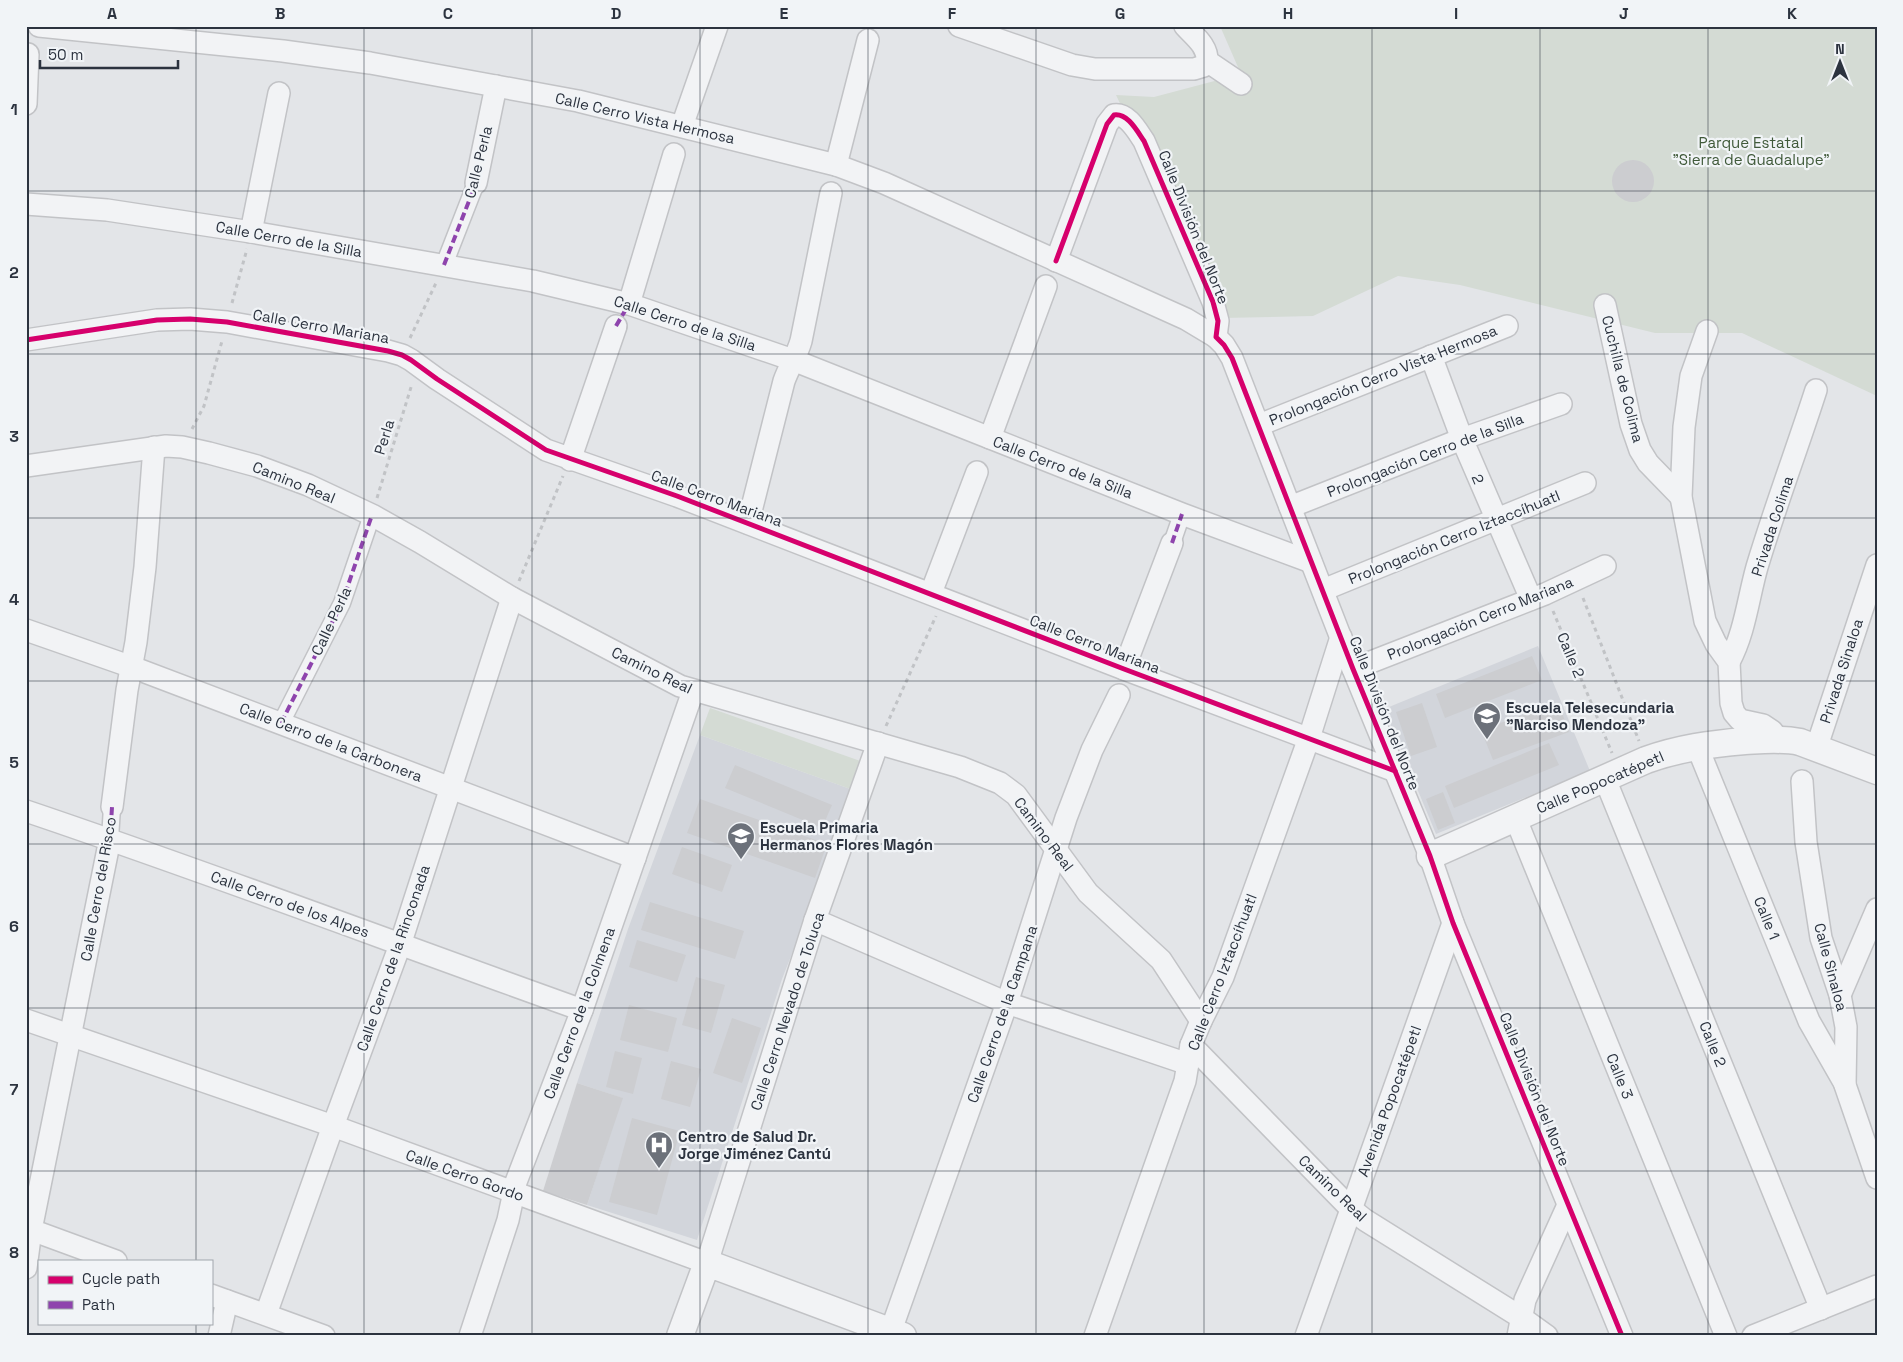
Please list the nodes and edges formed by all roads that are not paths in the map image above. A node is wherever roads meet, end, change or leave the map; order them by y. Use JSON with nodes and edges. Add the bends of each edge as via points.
{"nodes":[{"id":1,"x":39,"y":26,"type":"edge"},
{"id":2,"x":717,"y":26,"type":"edge"},
{"id":3,"x":959,"y":26,"type":"edge"},
{"id":4,"x":1185,"y":26,"type":"edge"},
{"id":5,"x":868,"y":40,"type":"dead end"},
{"id":6,"x":28,"y":54,"type":"dead end"},
{"id":7,"x":1207,"y":61,"type":"junction"},
{"id":8,"x":1241,"y":84,"type":"dead end"},
{"id":9,"x":496,"y":86,"type":"junction"},
{"id":10,"x":278,"y":93,"type":"dead end"},
{"id":11,"x":26,"y":104,"type":"edge"},
{"id":12,"x":682,"y":126,"type":"junction"},
{"id":13,"x":674,"y":154,"type":"dead end"},
{"id":14,"x":836,"y":165,"type":"junction"},
{"id":15,"x":476,"y":183,"type":"joint"},
{"id":16,"x":831,"y":193,"type":"dead end"},
{"id":17,"x":26,"y":204,"type":"edge"},
{"id":18,"x":251,"y":232,"type":"junction"},
{"id":19,"x":1056,"y":261,"type":"junction"},
{"id":20,"x":444,"y":265,"type":"junction"},
{"id":21,"x":1046,"y":286,"type":"dead end"},
{"id":22,"x":629,"y":304,"type":"junction"},
{"id":23,"x":1605,"y":305,"type":"dead end"},
{"id":24,"x":616,"y":326,"type":"joint"},
{"id":25,"x":1507,"y":326,"type":"dead end"},
{"id":26,"x":1707,"y":331,"type":"dead end"},
{"id":27,"x":1216,"y":337,"type":"junction"},
{"id":28,"x":26,"y":340,"type":"edge"},
{"id":29,"x":1431,"y":356,"type":"junction"},
{"id":30,"x":793,"y":360,"type":"junction"},
{"id":31,"x":1816,"y":390,"type":"dead end"},
{"id":32,"x":1561,"y":404,"type":"dead end"},
{"id":33,"x":1259,"y":425,"type":"junction"},
{"id":34,"x":990,"y":438,"type":"junction"},
{"id":35,"x":1462,"y":439,"type":"junction"},
{"id":36,"x":154,"y":447,"type":"junction"},
{"id":37,"x":570,"y":460,"type":"junction"},
{"id":38,"x":26,"y":466,"type":"edge"},
{"id":39,"x":977,"y":472,"type":"dead end"},
{"id":40,"x":1585,"y":483,"type":"dead end"},
{"id":41,"x":1681,"y":497,"type":"junction"},
{"id":42,"x":1290,"y":507,"type":"junction"},
{"id":43,"x":1182,"y":514,"type":"junction"},
{"id":44,"x":372,"y":515,"type":"junction"},
{"id":45,"x":1496,"y":520,"type":"junction"},
{"id":46,"x":748,"y":523,"type":"junction"},
{"id":47,"x":1172,"y":543,"type":"joint"},
{"id":48,"x":1311,"y":562,"type":"junction"},
{"id":49,"x":1877,"y":565,"type":"edge"},
{"id":50,"x":1605,"y":566,"type":"dead end"},
{"id":51,"x":1323,"y":590,"type":"junction"},
{"id":52,"x":931,"y":593,"type":"junction"},
{"id":53,"x":1538,"y":596,"type":"junction"},
{"id":54,"x":512,"y":598,"type":"junction"},
{"id":55,"x":26,"y":630,"type":"edge"},
{"id":56,"x":1341,"y":637,"type":"junction"},
{"id":57,"x":1729,"y":662,"type":"junction"},
{"id":58,"x":132,"y":667,"type":"junction"},
{"id":59,"x":1124,"y":669,"type":"junction"},
{"id":60,"x":1353,"y":669,"type":"junction"},
{"id":61,"x":694,"y":690,"type":"junction"},
{"id":62,"x":1119,"y":695,"type":"dead end"},
{"id":63,"x":281,"y":723,"type":"junction"},
{"id":64,"x":1309,"y":738,"type":"junction"},
{"id":65,"x":1778,"y":740,"type":"junction"},
{"id":66,"x":878,"y":743,"type":"junction"},
{"id":67,"x":1697,"y":746,"type":"junction"},
{"id":68,"x":1816,"y":749,"type":"junction"},
{"id":69,"x":1395,"y":771,"type":"junction"},
{"id":70,"x":1877,"y":772,"type":"edge"},
{"id":71,"x":1612,"y":775,"type":"junction"},
{"id":72,"x":1802,"y":781,"type":"dead end"},
{"id":73,"x":452,"y":787,"type":"junction"},
{"id":74,"x":112,"y":807,"type":"joint"},
{"id":75,"x":26,"y":811,"type":"edge"},
{"id":76,"x":1515,"y":817,"type":"junction"},
{"id":77,"x":110,"y":839,"type":"junction"},
{"id":78,"x":1055,"y":850,"type":"junction"},
{"id":79,"x":1430,"y":856,"type":"junction"},
{"id":80,"x":635,"y":858,"type":"junction"},
{"id":81,"x":1877,"y":909,"type":"edge"},
{"id":82,"x":815,"y":920,"type":"junction"},
{"id":83,"x":1454,"y":923,"type":"junction"},
{"id":84,"x":400,"y":945,"type":"junction"},
{"id":85,"x":1840,"y":995,"type":"junction"},
{"id":86,"x":1007,"y":1003,"type":"junction"},
{"id":87,"x":582,"y":1010,"type":"junction"},
{"id":88,"x":26,"y":1020,"type":"edge"},
{"id":89,"x":1201,"y":1020,"type":"junction"},
{"id":90,"x":70,"y":1036,"type":"junction"},
{"id":91,"x":1190,"y":1054,"type":"junction"},
{"id":92,"x":1845,"y":1085,"type":"junction"},
{"id":93,"x":333,"y":1126,"type":"junction"},
{"id":94,"x":1877,"y":1178,"type":"edge"},
{"id":95,"x":514,"y":1194,"type":"junction"},
{"id":96,"x":1568,"y":1204,"type":"junction"},
{"id":97,"x":1350,"y":1208,"type":"junction"},
{"id":98,"x":29,"y":1229,"type":"edge"},
{"id":99,"x":113,"y":1260,"type":"edge"},
{"id":100,"x":707,"y":1263,"type":"junction"},
{"id":101,"x":26,"y":1268,"type":"edge"},
{"id":102,"x":1877,"y":1286,"type":"edge"},
{"id":103,"x":219,"y":1298,"type":"edge"},
{"id":104,"x":1821,"y":1308,"type":"junction"},
{"id":105,"x":266,"y":1314,"type":"junction"},
{"id":106,"x":1520,"y":1327,"type":"edge"},
{"id":107,"x":894,"y":1334,"type":"edge"},
{"id":108,"x":219,"y":1336,"type":"edge"},
{"id":109,"x":324,"y":1336,"type":"edge"},
{"id":110,"x":470,"y":1336,"type":"edge"},
{"id":111,"x":680,"y":1336,"type":"edge"},
{"id":112,"x":1095,"y":1336,"type":"edge"},
{"id":113,"x":1306,"y":1336,"type":"edge"},
{"id":114,"x":1547,"y":1336,"type":"edge"},
{"id":115,"x":1622,"y":1336,"type":"edge"},
{"id":116,"x":1726,"y":1336,"type":"edge"},
{"id":117,"x":1753,"y":1336,"type":"edge"}],
"edges":[{"from":1,"to":9,"type":"street","name":"Calle Cerro Vista Hermosa","via":[[284,51]]},
{"from":2,"to":12,"type":"street"},
{"from":3,"to":7,"type":"street","via":[[1072,65],[1095,69],[1194,69],[1204,66]]},
{"from":4,"to":7,"type":"street","via":[[1202,44]]},
{"from":5,"to":14,"type":"street"},
{"from":6,"to":11,"type":"street"},
{"from":7,"to":8,"type":"street"},
{"from":9,"to":12,"type":"street","name":"Calle Cerro Vista Hermosa","via":[[578,100]]},
{"from":9,"to":15,"type":"street","name":"Calle Perla"},
{"from":10,"to":18,"type":"street"},
{"from":12,"to":14,"type":"street","name":"Calle Cerro Vista Hermosa"},
{"from":13,"to":22,"type":"street"},
{"from":14,"to":19,"type":"street","name":"Calle Cerro Vista Hermosa","via":[[884,183]]},
{"from":15,"to":20,"type":"street","name":"Calle Perla"},
{"from":16,"to":30,"type":"street","via":[[801,341]]},
{"from":17,"to":18,"type":"street","name":"Calle Cerro de la Silla","via":[[107,210]]},
{"from":18,"to":20,"type":"street","name":"Calle Cerro de la Silla"},
{"from":19,"to":27,"type":"street","name":"Calle Cerro Vista Hermosa","via":[[1186,319]]},
{"from":19,"to":27,"type":"street","name":"Calle División del Norte","via":[[1108,124],[1114,115],[1122,115],[1144,141],[1213,302],[1218,321]]},
{"from":20,"to":22,"type":"street","name":"Calle Cerro de la Silla","via":[[533,281]]},
{"from":21,"to":34,"type":"street"},
{"from":22,"to":24,"type":"street"},
{"from":22,"to":30,"type":"street","name":"Calle Cerro de la Silla"},
{"from":23,"to":41,"type":"street","name":"Cuchilla de Colima","via":[[1631,424],[1640,450],[1648,463]]},
{"from":24,"to":37,"type":"street"},
{"from":25,"to":29,"type":"street","name":"Prolongación Cerro Vista Hermosa"},
{"from":26,"to":41,"type":"street","via":[[1691,376],[1684,426]]},
{"from":27,"to":33,"type":"street","name":"Calle División del Norte","via":[[1232,358]]},
{"from":28,"to":37,"type":"street","name":"Calle Cerro Mariana","via":[[157,320],[190,319],[227,322],[410,360],[546,450]]},
{"from":29,"to":33,"type":"street","name":"Prolongación Cerro Vista Hermosa"},
{"from":29,"to":35,"type":"street","name":"2"},
{"from":30,"to":34,"type":"street","name":"Calle Cerro de la Silla"},
{"from":30,"to":46,"type":"street","via":[[784,381]]},
{"from":31,"to":57,"type":"street","name":"Privada Colima","via":[[1757,568],[1743,630]]},
{"from":32,"to":35,"type":"street","name":"Prolongación Cerro de la Silla"},
{"from":33,"to":42,"type":"street","name":"Calle División del Norte"},
{"from":34,"to":43,"type":"street","name":"Calle Cerro de la Silla"},
{"from":35,"to":42,"type":"street","name":"Prolongación Cerro de la Silla"},
{"from":35,"to":45,"type":"street","name":"2"},
{"from":36,"to":38,"type":"street","name":"Camino Real"},
{"from":36,"to":44,"type":"street","name":"Camino Real","via":[[182,447],[257,466],[308,485]]},
{"from":36,"to":58,"type":"street","name":"Calle Cerro del Risco","via":[[145,567]]},
{"from":37,"to":46,"type":"street","name":"Calle Cerro Mariana"},
{"from":39,"to":52,"type":"street"},
{"from":40,"to":45,"type":"street","name":"Prolongación Cerro Iztaccíhuatl"},
{"from":41,"to":57,"type":"street","via":[[1705,621]]},
{"from":42,"to":48,"type":"street","name":"Calle División del Norte"},
{"from":43,"to":47,"type":"street"},
{"from":43,"to":48,"type":"street","name":"Calle Cerro de la Silla"},
{"from":44,"to":54,"type":"street","name":"Camino Real"},
{"from":44,"to":63,"type":"street","name":"Calle Perla","via":[[342,603]]},
{"from":45,"to":51,"type":"street","name":"Prolongación Cerro Iztaccíhuatl"},
{"from":45,"to":53,"type":"street","name":"2"},
{"from":46,"to":52,"type":"street","name":"Calle Cerro Mariana"},
{"from":47,"to":59,"type":"street"},
{"from":48,"to":51,"type":"street","name":"Calle División del Norte"},
{"from":49,"to":68,"type":"street","name":"Privada Sinaloa"},
{"from":50,"to":53,"type":"street","name":"Prolongación Cerro Mariana"},
{"from":51,"to":56,"type":"street","name":"Calle División del Norte"},
{"from":52,"to":59,"type":"street","name":"Calle Cerro Mariana"},
{"from":53,"to":60,"type":"street","name":"Prolongación Cerro Mariana"},
{"from":54,"to":61,"type":"street","name":"Camino Real","via":[[662,677]]},
{"from":54,"to":73,"type":"street","name":"Calle Cerro de la Rinconada"},
{"from":55,"to":58,"type":"street","name":"Calle Cerro de la Carbonera"},
{"from":56,"to":60,"type":"street","name":"Calle División del Norte"},
{"from":56,"to":64,"type":"street","name":"Calle Cerro Iztaccíhuatl"},
{"from":57,"to":65,"type":"street","via":[[1731,703],[1736,717],[1762,725]]},
{"from":58,"to":63,"type":"street","name":"Calle Cerro de la Carbonera"},
{"from":58,"to":74,"type":"street","name":"Calle Cerro del Risco"},
{"from":59,"to":64,"type":"street","name":"Calle Cerro Mariana"},
{"from":60,"to":69,"type":"street","name":"Calle División del Norte"},
{"from":61,"to":66,"type":"street","name":"Camino Real"},
{"from":61,"to":80,"type":"street","name":"Calle Cerro de la Colmena"},
{"from":62,"to":78,"type":"street","name":"Calle Cerro de la Campana","via":[[1092,750]]},
{"from":63,"to":73,"type":"street","name":"Calle Cerro de la Carbonera"},
{"from":64,"to":69,"type":"street","name":"Calle Cerro Mariana"},
{"from":64,"to":89,"type":"street","name":"Calle Cerro Iztaccíhuatl","via":[[1223,977]]},
{"from":65,"to":67,"type":"street","name":"Calle Popocatépetl"},
{"from":65,"to":68,"type":"street","name":"Calle Popocatépetl","via":[[1800,742]]},
{"from":66,"to":78,"type":"street","name":"Camino Real","via":[[1000,783],[1030,811]]},
{"from":66,"to":82,"type":"street","name":"Calle Cerro Nevado de Toluca"},
{"from":67,"to":71,"type":"street","name":"Calle Popocatépetl","via":[[1674,750]]},
{"from":67,"to":92,"type":"street","name":"Calle 1","via":[[1809,1021]]},
{"from":68,"to":70,"type":"street","name":"Calle Popocatépetl"},
{"from":69,"to":79,"type":"street","name":"Calle División del Norte"},
{"from":71,"to":76,"type":"street","name":"Calle Popocatépetl"},
{"from":71,"to":104,"type":"street","name":"Calle 2"},
{"from":72,"to":85,"type":"street","name":"Calle Sinaloa","via":[[1806,842],[1821,938]]},
{"from":73,"to":80,"type":"street","name":"Calle Cerro de la Carbonera"},
{"from":73,"to":84,"type":"street","name":"Calle Cerro de la Rinconada"},
{"from":74,"to":77,"type":"street","name":"Calle Cerro del Risco"},
{"from":75,"to":77,"type":"street","name":"Calle Cerro de los Alpes"},
{"from":76,"to":79,"type":"street","name":"Calle Popocatépetl"},
{"from":76,"to":116,"type":"street","name":"Calle 3"},
{"from":77,"to":84,"type":"street","name":"Calle Cerro de los Alpes"},
{"from":77,"to":90,"type":"street","name":"Calle Cerro del Risco"},
{"from":78,"to":86,"type":"street","name":"Calle Cerro de la Campana"},
{"from":78,"to":89,"type":"street","name":"Camino Real","via":[[1088,893],[1161,960]]},
{"from":79,"to":83,"type":"street","name":"Calle División del Norte"},
{"from":80,"to":87,"type":"street","name":"Calle Cerro de la Colmena"},
{"from":81,"to":85,"type":"street"},
{"from":82,"to":86,"type":"street"},
{"from":82,"to":100,"type":"street","name":"Calle Cerro Nevado de Toluca"},
{"from":83,"to":96,"type":"street","name":"Calle División del Norte"},
{"from":83,"to":97,"type":"street","name":"Avenida Popocatépetl"},
{"from":84,"to":87,"type":"street","name":"Calle Cerro de los Alpes"},
{"from":84,"to":93,"type":"street","name":"Calle Cerro de la Rinconada"},
{"from":85,"to":92,"type":"street","name":"Calle Sinaloa","via":[[1846,1027]]},
{"from":86,"to":91,"type":"street"},
{"from":86,"to":107,"type":"street","name":"Calle Cerro de la Campana"},
{"from":87,"to":95,"type":"street","name":"Calle Cerro de la Colmena"},
{"from":88,"to":90,"type":"street","name":"Calle Cerro Gordo"},
{"from":89,"to":91,"type":"street","name":"Calle Cerro Iztaccíhuatl"},
{"from":90,"to":93,"type":"street","name":"Calle Cerro Gordo"},
{"from":90,"to":98,"type":"street","name":"Calle Cerro del Risco"},
{"from":91,"to":97,"type":"street","name":"Camino Real"},
{"from":91,"to":112,"type":"street","name":"Calle Cerro Iztaccíhuatl","via":[[1185,1081]]},
{"from":92,"to":94,"type":"street","name":"Calle Sinaloa"},
{"from":93,"to":95,"type":"street","name":"Calle Cerro Gordo"},
{"from":93,"to":105,"type":"street","name":"Calle Cerro de la Rinconada"},
{"from":95,"to":100,"type":"street","name":"Calle Cerro Gordo"},
{"from":95,"to":110,"type":"street","name":"Calle Cerro de la Colmena"},
{"from":96,"to":106,"type":"street","via":[[1525,1300]]},
{"from":96,"to":115,"type":"street","name":"Calle División del Norte"},
{"from":97,"to":106,"type":"street","name":"Camino Real"},
{"from":97,"to":113,"type":"street","name":"Avenida Popocatépetl"},
{"from":98,"to":99,"type":"street"},
{"from":98,"to":101,"type":"street","name":"Calle Cerro del Risco"},
{"from":100,"to":107,"type":"street","name":"Calle Cerro Gordo"},
{"from":100,"to":111,"type":"street","name":"Calle Cerro Nevado de Toluca"},
{"from":102,"to":104,"type":"street"},
{"from":103,"to":105,"type":"street"},
{"from":103,"to":108,"type":"street"},
{"from":104,"to":117,"type":"street"},
{"from":105,"to":109,"type":"street"},
{"from":106,"to":114,"type":"street","name":"Camino Real"}]}
